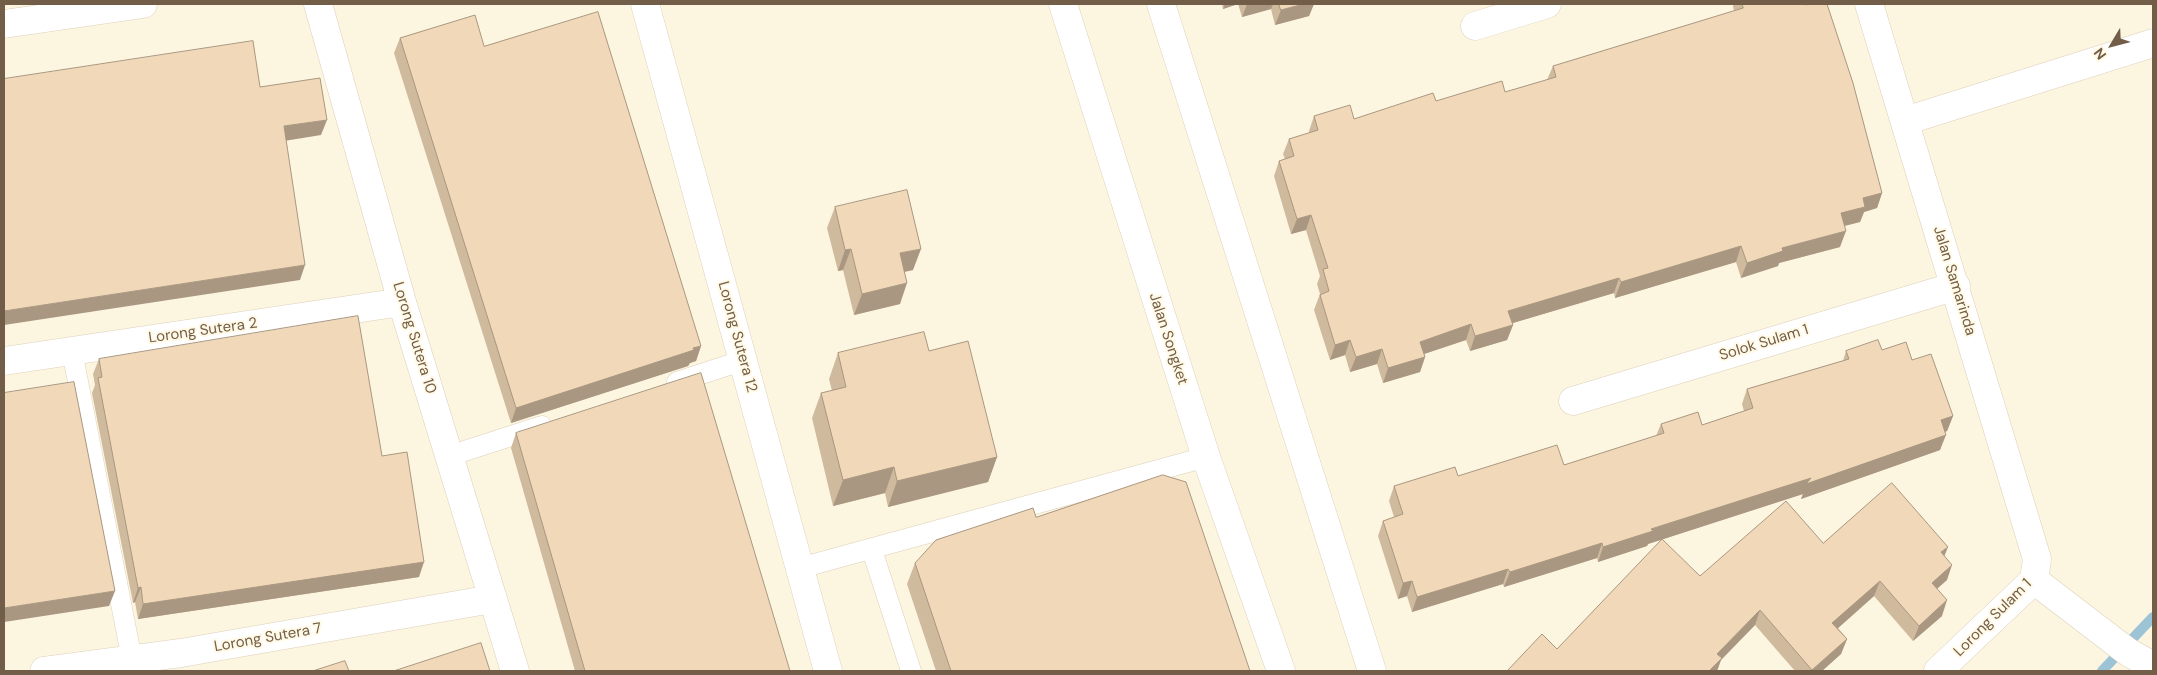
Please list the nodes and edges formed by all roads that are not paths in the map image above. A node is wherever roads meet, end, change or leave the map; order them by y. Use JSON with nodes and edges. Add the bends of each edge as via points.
{"nodes":[{"id":1,"x":143,"y":4,"type":"edge"},
{"id":2,"x":318,"y":4,"type":"edge"},
{"id":3,"x":645,"y":4,"type":"edge"},
{"id":4,"x":1063,"y":4,"type":"edge"},
{"id":5,"x":1161,"y":4,"type":"edge"},
{"id":6,"x":1547,"y":4,"type":"edge"},
{"id":7,"x":1869,"y":4,"type":"edge"},
{"id":8,"x":4,"y":24,"type":"edge"},
{"id":9,"x":1475,"y":26,"type":"dead end"},
{"id":10,"x":2153,"y":43,"type":"edge"},
{"id":11,"x":1905,"y":121,"type":"junction"},
{"id":12,"x":1956,"y":286,"type":"junction"},
{"id":13,"x":402,"y":302,"type":"junction"},
{"id":14,"x":72,"y":351,"type":"junction"},
{"id":15,"x":744,"y":360,"type":"junction"},
{"id":16,"x":4,"y":361,"type":"edge"},
{"id":17,"x":661,"y":387,"type":"edge"},
{"id":18,"x":1573,"y":401,"type":"dead end"},
{"id":19,"x":560,"y":420,"type":"edge"},
{"id":20,"x":449,"y":456,"type":"junction"},
{"id":21,"x":1206,"y":457,"type":"junction"},
{"id":22,"x":872,"y":550,"type":"junction"},
{"id":23,"x":800,"y":568,"type":"junction"},
{"id":24,"x":2035,"y":570,"type":"junction"},
{"id":25,"x":492,"y":599,"type":"junction"},
{"id":26,"x":132,"y":660,"type":"junction"},
{"id":27,"x":184,"y":662,"type":"edge"},
{"id":28,"x":2153,"y":666,"type":"edge"},
{"id":29,"x":44,"y":671,"type":"edge"},
{"id":30,"x":515,"y":671,"type":"edge"},
{"id":31,"x":828,"y":671,"type":"edge"},
{"id":32,"x":911,"y":671,"type":"edge"},
{"id":33,"x":1281,"y":671,"type":"edge"},
{"id":34,"x":1372,"y":671,"type":"edge"},
{"id":35,"x":1938,"y":671,"type":"edge"}],
"edges":[{"from":1,"to":8,"type":"street"},
{"from":2,"to":13,"type":"street","name":"Lorong Sutera 10"},
{"from":3,"to":15,"type":"street","name":"Lorong Sutera 12"},
{"from":4,"to":21,"type":"street","name":"Jalan Songket"},
{"from":5,"to":34,"type":"street"},
{"from":6,"to":9,"type":"street"},
{"from":7,"to":11,"type":"street","name":"Jalan Samarinda"},
{"from":10,"to":11,"type":"street"},
{"from":11,"to":12,"type":"street","name":"Jalan Samarinda"},
{"from":12,"to":18,"type":"street","name":"Solok Sulam 1"},
{"from":12,"to":24,"type":"street","name":"Jalan Samarinda"},
{"from":13,"to":14,"type":"street","name":"Lorong Sutera 2"},
{"from":13,"to":20,"type":"street","name":"Lorong Sutera 10"},
{"from":14,"to":16,"type":"street","name":"Lorong Sutera 2"},
{"from":14,"to":26,"type":"lane"},
{"from":15,"to":17,"type":"lane"},
{"from":15,"to":23,"type":"street","name":"Lorong Sutera 12"},
{"from":19,"to":20,"type":"lane"},
{"from":20,"to":25,"type":"street","name":"Lorong Sutera 10"},
{"from":21,"to":22,"type":"lane"},
{"from":21,"to":33,"type":"street","name":"Jalan Songket"},
{"from":22,"to":23,"type":"lane"},
{"from":22,"to":32,"type":"lane"},
{"from":23,"to":31,"type":"street","name":"Lorong Sutera 12"},
{"from":24,"to":28,"type":"street","via":[[2123,649]]},
{"from":24,"to":35,"type":"street","name":"Lorong Sulam 1"},
{"from":25,"to":27,"type":"street","name":"Lorong Sutera 7"},
{"from":25,"to":30,"type":"street","name":"Lorong Sutera 10"},
{"from":26,"to":27,"type":"street","name":"Lorong Sutera 7"},
{"from":26,"to":29,"type":"street","name":"Lorong Sutera 7"}]}
